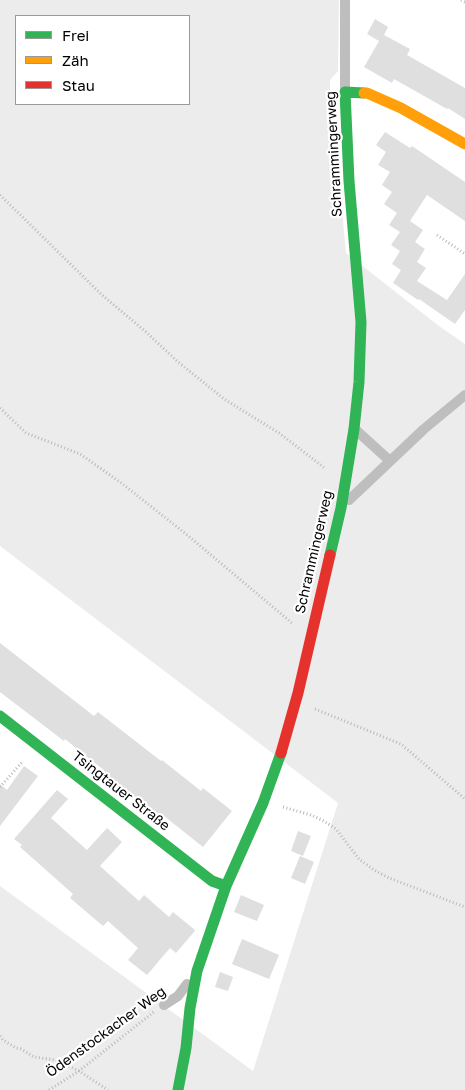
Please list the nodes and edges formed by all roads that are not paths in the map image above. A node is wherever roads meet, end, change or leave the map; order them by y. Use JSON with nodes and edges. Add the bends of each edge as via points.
{"nodes":[{"id":1,"x":345,"y":0,"type":"edge"},
{"id":2,"x":345,"y":92,"type":"junction"},
{"id":3,"x":465,"y":144,"type":"edge"},
{"id":4,"x":465,"y":396,"type":"edge"},
{"id":5,"x":354,"y":429,"type":"junction"},
{"id":6,"x":390,"y":461,"type":"junction"},
{"id":7,"x":341,"y":508,"type":"junction"},
{"id":8,"x":0,"y":716,"type":"edge"},
{"id":9,"x":226,"y":886,"type":"junction"},
{"id":10,"x":197,"y":971,"type":"junction"},
{"id":11,"x":178,"y":996,"type":"junction"},
{"id":12,"x":164,"y":1005,"type":"road end"},
{"id":13,"x":190,"y":1008,"type":"junction"},
{"id":14,"x":178,"y":1090,"type":"edge"}],
"edges":[{"from":1,"to":2,"type":"lane","name":"Schrammingerweg"},
{"from":2,"to":3,"type":"street","via":[[367,93]]},
{"from":2,"to":5,"type":"street","name":"Schrammingerweg","via":[[361,322]]},
{"from":4,"to":6,"type":"lane"},
{"from":5,"to":6,"type":"lane"},
{"from":5,"to":7,"type":"street","name":"Schrammingerweg"},
{"from":6,"to":7,"type":"lane"},
{"from":7,"to":9,"type":"street","name":"Schrammingerweg","via":[[296,701],[277,766]]},
{"from":8,"to":9,"type":"street","name":"Tsingtauer Straße","via":[[212,881]]},
{"from":9,"to":10,"type":"street","name":"Schrammingerweg"},
{"from":10,"to":11,"type":"lane","name":"Ödenstockacher Weg"},
{"from":10,"to":13,"type":"street","name":"Schrammingerweg"},
{"from":11,"to":12,"type":"lane","name":"Ödenstockacher Weg"},
{"from":11,"to":13,"type":"lane"},
{"from":13,"to":14,"type":"street","name":"Schrammingerweg"}]}
